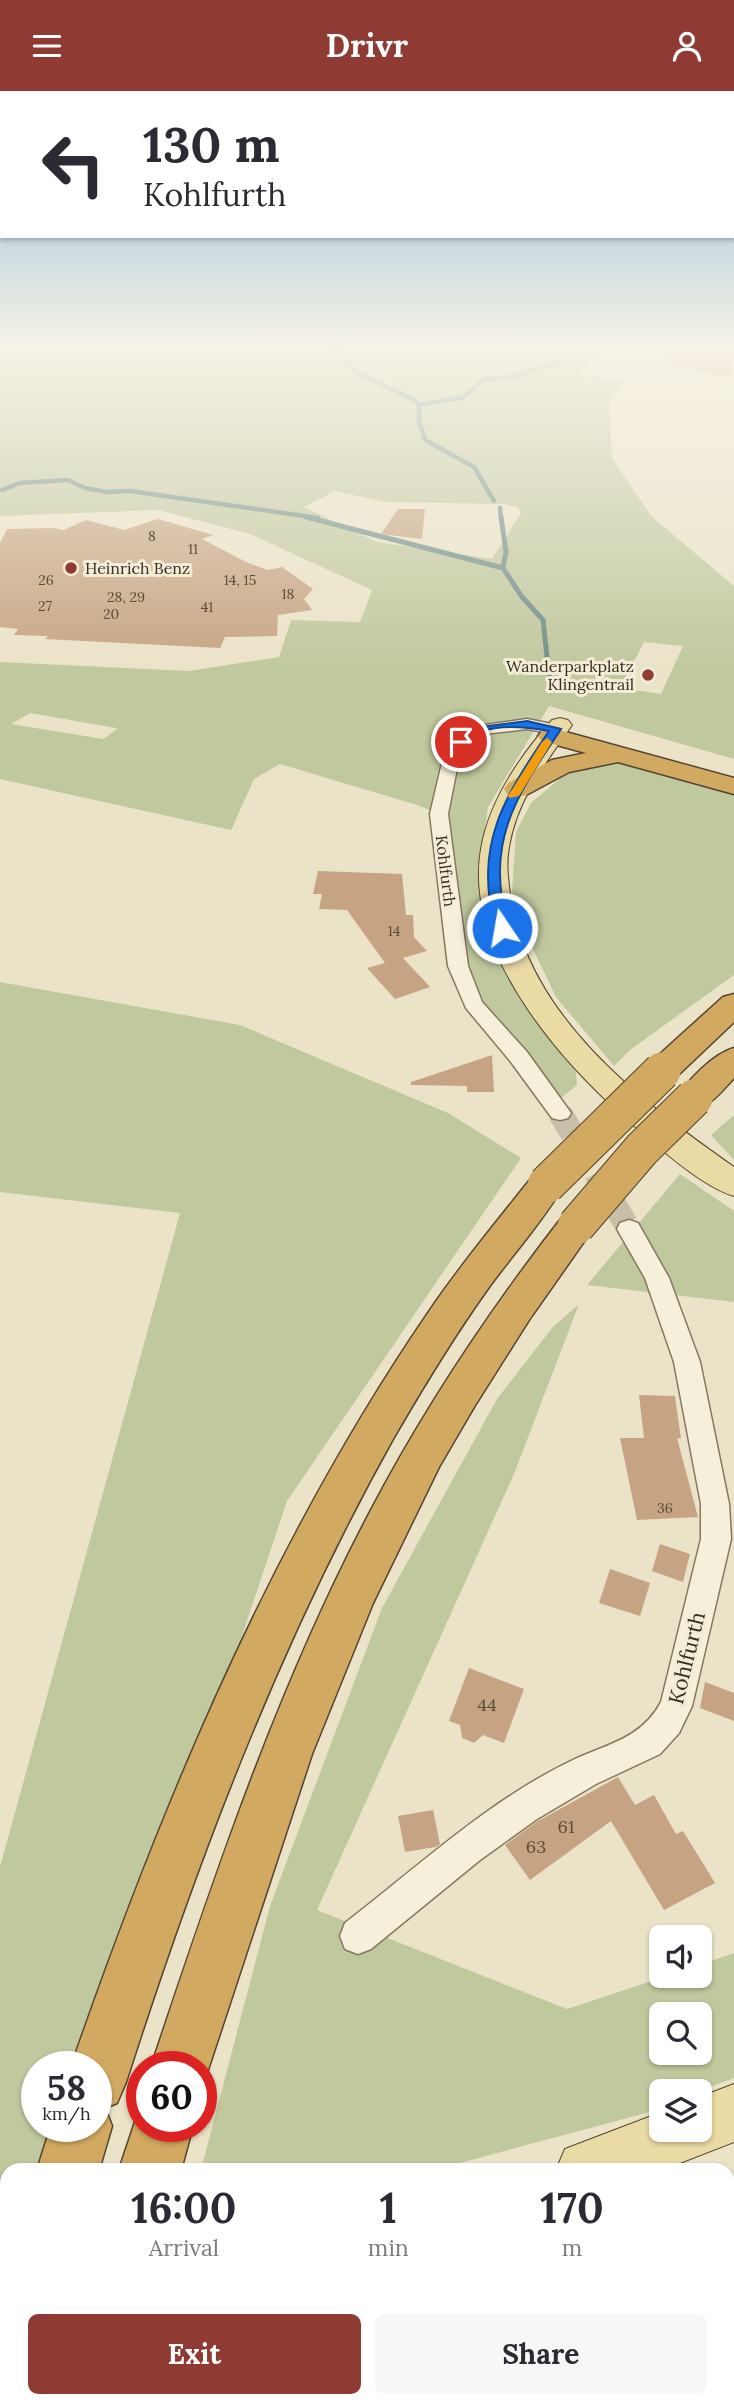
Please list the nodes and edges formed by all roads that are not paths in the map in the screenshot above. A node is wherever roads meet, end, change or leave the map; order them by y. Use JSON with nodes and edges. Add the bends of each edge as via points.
{"nodes":[{"id":1,"x":555,"y":730,"type":"junction"},
{"id":2,"x":620,"y":755,"type":"junction"},
{"id":3,"x":734,"y":771,"type":"edge"},
{"id":4,"x":734,"y":786,"type":"edge"},
{"id":5,"x":517,"y":789,"type":"junction"},
{"id":6,"x":729,"y":1011,"type":"edge"},
{"id":7,"x":734,"y":1059,"type":"edge"},
{"id":8,"x":561,"y":1113,"type":"tunnel mouth"},
{"id":9,"x":734,"y":1184,"type":"edge"},
{"id":10,"x":629,"y":1229,"type":"tunnel mouth"},
{"id":11,"x":358,"y":1936,"type":"dead end"},
{"id":12,"x":107,"y":2051,"type":"edge"},
{"id":13,"x":186,"y":2051,"type":"edge"},
{"id":14,"x":734,"y":2113,"type":"edge"},
{"id":15,"x":712,"y":2121,"type":"edge"},
{"id":16,"x":77,"y":2142,"type":"edge"},
{"id":17,"x":158,"y":2142,"type":"edge"},
{"id":18,"x":659,"y":2142,"type":"edge"},
{"id":19,"x":70,"y":2163,"type":"edge"},
{"id":20,"x":152,"y":2163,"type":"edge"},
{"id":21,"x":604,"y":2163,"type":"edge"}],
"edges":[{"from":1,"to":2,"type":"highway"},
{"from":1,"to":3,"type":"highway"},
{"from":1,"to":5,"type":"main road"},
{"from":1,"to":8,"type":"street","name":"Kohlfurth","via":[[527,724],[469,731],[450,764],[439,814],[458,966],[473,1004]]},
{"from":2,"to":4,"type":"highway"},
{"from":2,"to":5,"type":"highway","via":[[561,766]]},
{"from":5,"to":9,"type":"main road","via":[[499,831],[492,865],[495,903],[514,961],[546,1012],[591,1068],[643,1117]]},
{"from":6,"to":12,"type":"highway","bridge":true,"via":[[546,1185],[433,1338],[370,1441],[259,1657],[167,1874]]},
{"from":7,"to":13,"type":"highway","bridge":true,"via":[[642,1149],[576,1226],[484,1354],[423,1456],[370,1560],[278,1777],[240,1879]]},
{"from":10,"to":11,"type":"street","name":"Kohlfurth","via":[[673,1316],[687,1362],[715,1504],[716,1539],[676,1706],[654,1741],[538,1796]]},
{"from":14,"to":15,"type":"main road"},
{"from":16,"to":19,"type":"highway"},
{"from":17,"to":20,"type":"highway"},
{"from":18,"to":21,"type":"main road"}]}
